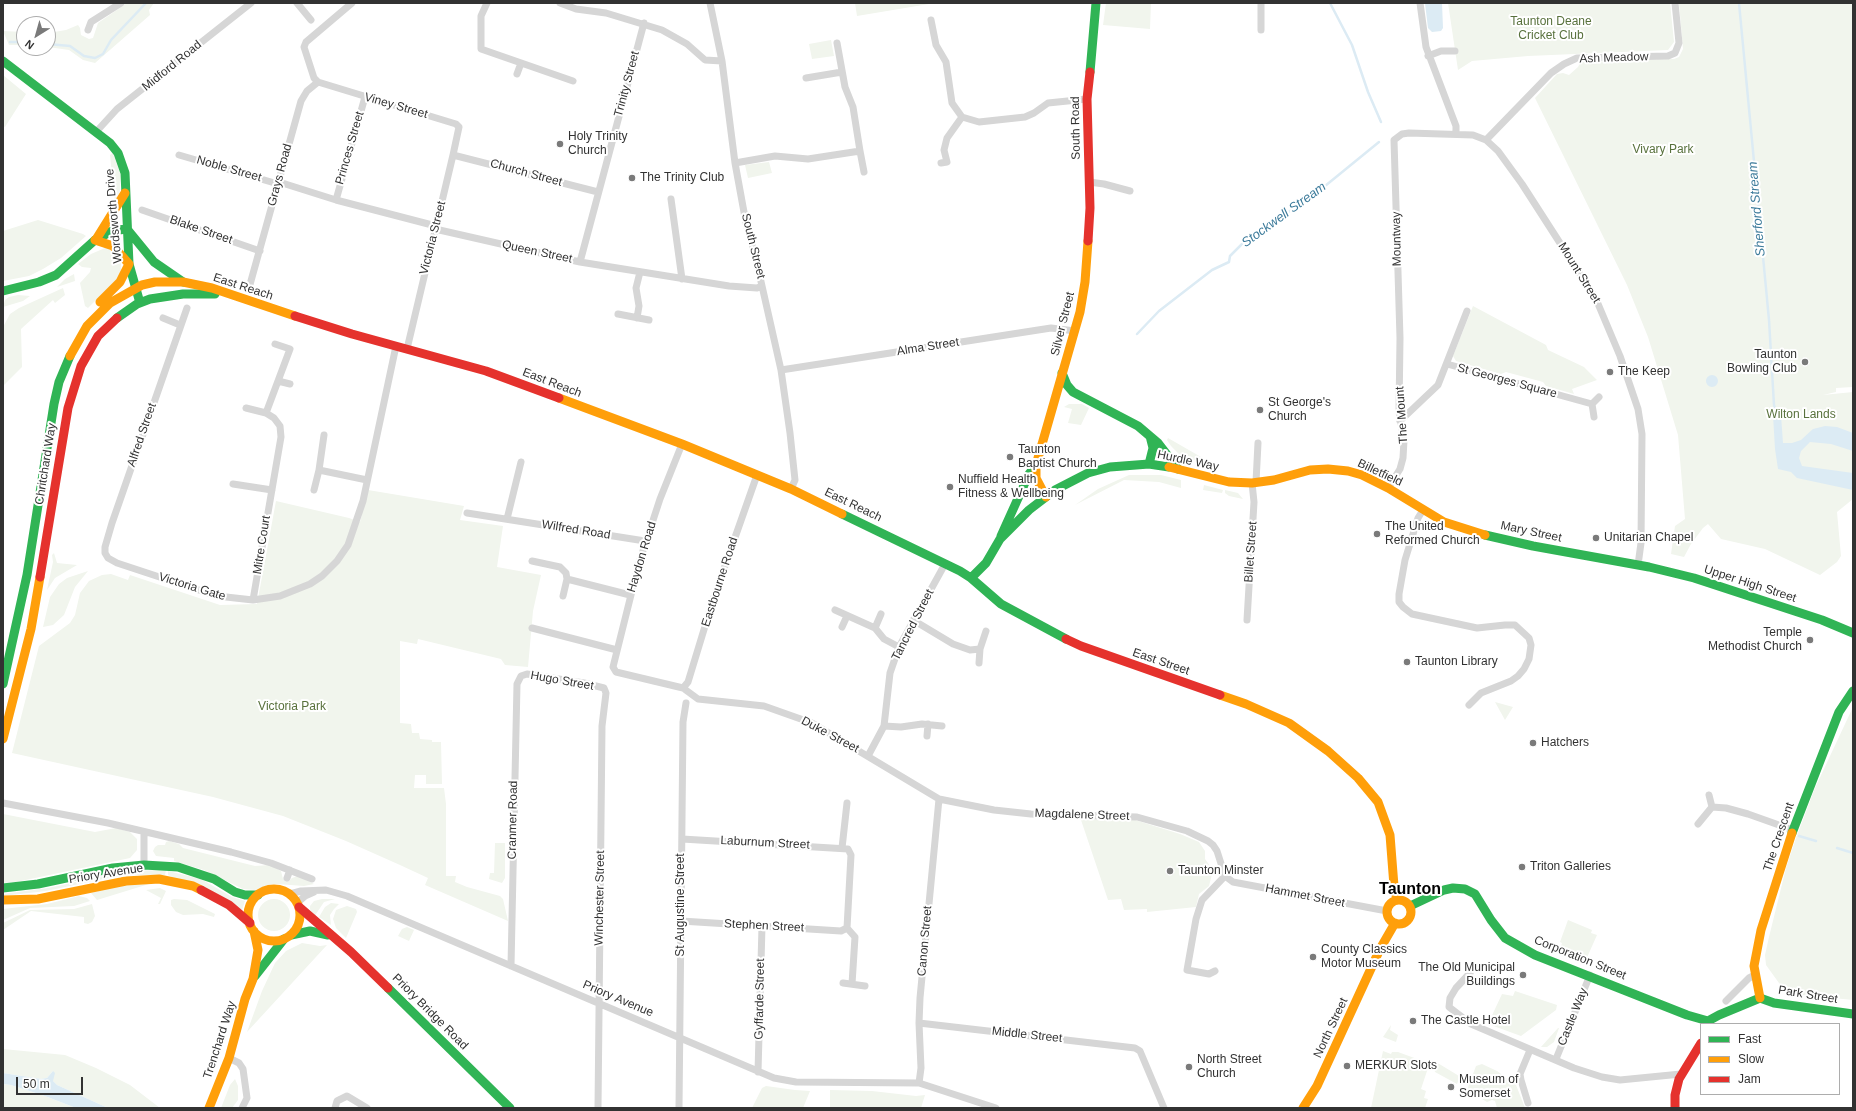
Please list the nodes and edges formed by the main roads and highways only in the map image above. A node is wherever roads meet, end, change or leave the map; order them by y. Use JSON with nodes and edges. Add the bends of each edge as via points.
{"nodes":[{"id":1,"x":1096,"y":3,"type":"edge"},
{"id":2,"x":3,"y":61,"type":"edge"},
{"id":3,"x":125,"y":192,"type":"junction"},
{"id":4,"x":126,"y":229,"type":"junction"},
{"id":5,"x":95,"y":240,"type":"junction"},
{"id":6,"x":1088,"y":253,"type":"joint"},
{"id":7,"x":129,"y":264,"type":"junction"},
{"id":8,"x":183,"y":282,"type":"junction"},
{"id":9,"x":135,"y":288,"type":"junction"},
{"id":10,"x":3,"y":291,"type":"edge"},
{"id":11,"x":226,"y":294,"type":"junction"},
{"id":12,"x":140,"y":303,"type":"junction"},
{"id":13,"x":1062,"y":373,"type":"junction"},
{"id":14,"x":59,"y":382,"type":"junction"},
{"id":15,"x":1073,"y":392,"type":"junction"},
{"id":16,"x":1055,"y":400,"type":"junction"},
{"id":17,"x":1150,"y":436,"type":"junction"},
{"id":18,"x":1149,"y":464,"type":"junction"},
{"id":19,"x":1036,"y":465,"type":"junction"},
{"id":20,"x":1178,"y":469,"type":"junction"},
{"id":21,"x":1254,"y":483,"type":"joint"},
{"id":22,"x":1046,"y":497,"type":"junction"},
{"id":23,"x":1423,"y":510,"type":"joint"},
{"id":24,"x":1000,"y":539,"type":"junction"},
{"id":25,"x":1638,"y":565,"type":"joint"},
{"id":26,"x":971,"y":578,"type":"junction"},
{"id":27,"x":1853,"y":633,"type":"edge"},
{"id":28,"x":3,"y":684,"type":"edge"},
{"id":29,"x":1853,"y":690,"type":"edge"},
{"id":30,"x":3,"y":739,"type":"edge"},
{"id":31,"x":3,"y":888,"type":"edge"},
{"id":32,"x":258,"y":895,"type":"junction"},
{"id":33,"x":3,"y":900,"type":"edge"},
{"id":34,"x":1397,"y":900,"type":"junction"},
{"id":35,"x":298,"y":905,"type":"junction"},
{"id":36,"x":1410,"y":906,"type":"junction"},
{"id":37,"x":250,"y":923,"type":"junction"},
{"id":38,"x":1395,"y":923,"type":"junction"},
{"id":39,"x":254,"y":931,"type":"junction"},
{"id":40,"x":331,"y":936,"type":"junction"},
{"id":41,"x":288,"y":937,"type":"junction"},
{"id":42,"x":253,"y":979,"type":"junction"},
{"id":43,"x":1760,"y":998,"type":"junction"},
{"id":44,"x":1853,"y":1014,"type":"edge"},
{"id":45,"x":1708,"y":1022,"type":"edge"},
{"id":46,"x":1700,"y":1045,"type":"edge"},
{"id":47,"x":209,"y":1108,"type":"edge"},
{"id":48,"x":510,"y":1108,"type":"edge"},
{"id":49,"x":1303,"y":1108,"type":"edge"},
{"id":50,"x":1675,"y":1108,"type":"edge"}],
"edges":[{"from":1,"to":6,"type":"main road","name":"South Road","via":[[1087,99]]},
{"from":2,"to":3,"type":"main road","name":"Wordsworth Drive","via":[[110,143],[118,153],[125,173]]},
{"from":3,"to":4,"type":"main road","name":"Wordsworth Drive"},
{"from":3,"to":5,"type":"main road"},
{"from":4,"to":5,"type":"main road","via":[[112,231]]},
{"from":4,"to":7,"type":"main road","name":"Wordsworth Drive"},
{"from":4,"to":8,"type":"main road","name":"East Reach","via":[[154,262]]},
{"from":5,"to":7,"type":"main road","via":[[113,246]]},
{"from":5,"to":10,"type":"main road","via":[[56,275]]},
{"from":6,"to":13,"type":"main road","name":"Silver Street","via":[[1084,294]]},
{"from":7,"to":9,"type":"main road","name":"Wordsworth Drive"},
{"from":7,"to":14,"type":"main road","via":[[114,290],[90,312],[74,332],[59,363]]},
{"from":8,"to":9,"type":"main road","name":"Chritchard Way","via":[[155,282]]},
{"from":8,"to":11,"type":"main road","name":"East Reach","via":[[212,288]]},
{"from":9,"to":12,"type":"main road","name":"Wordsworth Drive"},
{"from":9,"to":14,"type":"main road","name":"Chritchard Way","via":[[110,303],[87,326],[71,353]]},
{"from":11,"to":12,"type":"main road","name":"Chritchard Way","via":[[183,294]]},
{"from":11,"to":26,"type":"main road","name":"East Reach","via":[[486,371],[682,444],[846,514]]},
{"from":12,"to":30,"type":"main road","name":"Chritchard Way","via":[[120,315],[98,336],[81,366],[73,387],[31,629]]},
{"from":13,"to":15,"type":"main road"},
{"from":13,"to":16,"type":"main road","name":"Silver Street"},
{"from":14,"to":28,"type":"main road","name":"Chritchard Way","via":[[27,575]]},
{"from":15,"to":16,"type":"main road"},
{"from":15,"to":17,"type":"main road","via":[[1138,426]]},
{"from":16,"to":19,"type":"main road","name":"Silver Street"},
{"from":17,"to":18,"type":"main road","via":[[1153,448]]},
{"from":17,"to":20,"type":"main road"},
{"from":18,"to":20,"type":"main road","name":"Hurdle Way"},
{"from":18,"to":22,"type":"main road","name":"Hurdle Way","via":[[1110,467],[1088,473]]},
{"from":19,"to":22,"type":"main road","name":"Silver Street","via":[[1036,478]]},
{"from":19,"to":24,"type":"main road","via":[[1029,474]]},
{"from":20,"to":21,"type":"main road","name":"Hurdle Way","via":[[1229,482]]},
{"from":21,"to":23,"type":"main road","name":"Billetfield","via":[[1306,471],[1348,471],[1388,488]]},
{"from":22,"to":24,"type":"main road","name":"Hurdle Way"},
{"from":23,"to":25,"type":"main road","name":"Mary Street","via":[[1444,522],[1489,536]]},
{"from":24,"to":26,"type":"main road","name":"Hurdle Way","via":[[986,563]]},
{"from":25,"to":27,"type":"main road","name":"Upper High Street","via":[[1694,578],[1758,598]]},
{"from":26,"to":34,"type":"main road","name":"East Street","via":[[1001,604],[1022,617],[1081,646],[1246,704],[1289,723],[1315,740],[1345,766],[1378,802],[1390,835]]},
{"from":29,"to":43,"type":"main road","name":"The Crescent","via":[[1839,712],[1793,830],[1757,943],[1754,966]]},
{"from":31,"to":32,"type":"main road","name":"Priory Avenue","via":[[38,884],[113,868],[144,865],[178,867],[214,879],[235,892]]},
{"from":32,"to":35,"type":"main road","via":[[271,889],[278,889],[290,894]]},
{"from":32,"to":37,"type":"main road","via":[[250,907]]},
{"from":33,"to":37,"type":"main road","name":"Priory Avenue","via":[[38,899],[126,881],[159,879],[193,886],[209,893],[229,905]]},
{"from":34,"to":36,"type":"main road","via":[[1405,901]]},
{"from":34,"to":38,"type":"main road","via":[[1390,904],[1387,911],[1389,918]]},
{"from":35,"to":40,"type":"main road","name":"Priory Bridge Road"},
{"from":35,"to":41,"type":"main road","via":[[299,922]]},
{"from":36,"to":38,"type":"main road","via":[[1412,914],[1409,920],[1402,924]]},
{"from":36,"to":45,"type":"main road","name":"Corporation Street","via":[[1444,890],[1465,889],[1476,894],[1505,938],[1535,955]]},
{"from":37,"to":39,"type":"main road"},
{"from":38,"to":49,"type":"main road","name":"North Street","via":[[1317,1086]]},
{"from":39,"to":41,"type":"main road","via":[[271,941]]},
{"from":39,"to":42,"type":"main road","name":"Trenchard Way","via":[[258,950]]},
{"from":40,"to":41,"type":"main road","name":"Priory Bridge Road","via":[[310,931]]},
{"from":40,"to":48,"type":"main road","name":"Priory Bridge Road","via":[[351,952]]},
{"from":41,"to":42,"type":"main road","name":"Trenchard Way"},
{"from":42,"to":47,"type":"main road","name":"Trenchard Way","via":[[229,1058]]},
{"from":43,"to":44,"type":"main road","name":"Park Street","via":[[1798,1007]]},
{"from":43,"to":45,"type":"main road","via":[[1718,1015]]},
{"from":46,"to":50,"type":"main road","via":[[1681,1074],[1675,1096]]}]}
